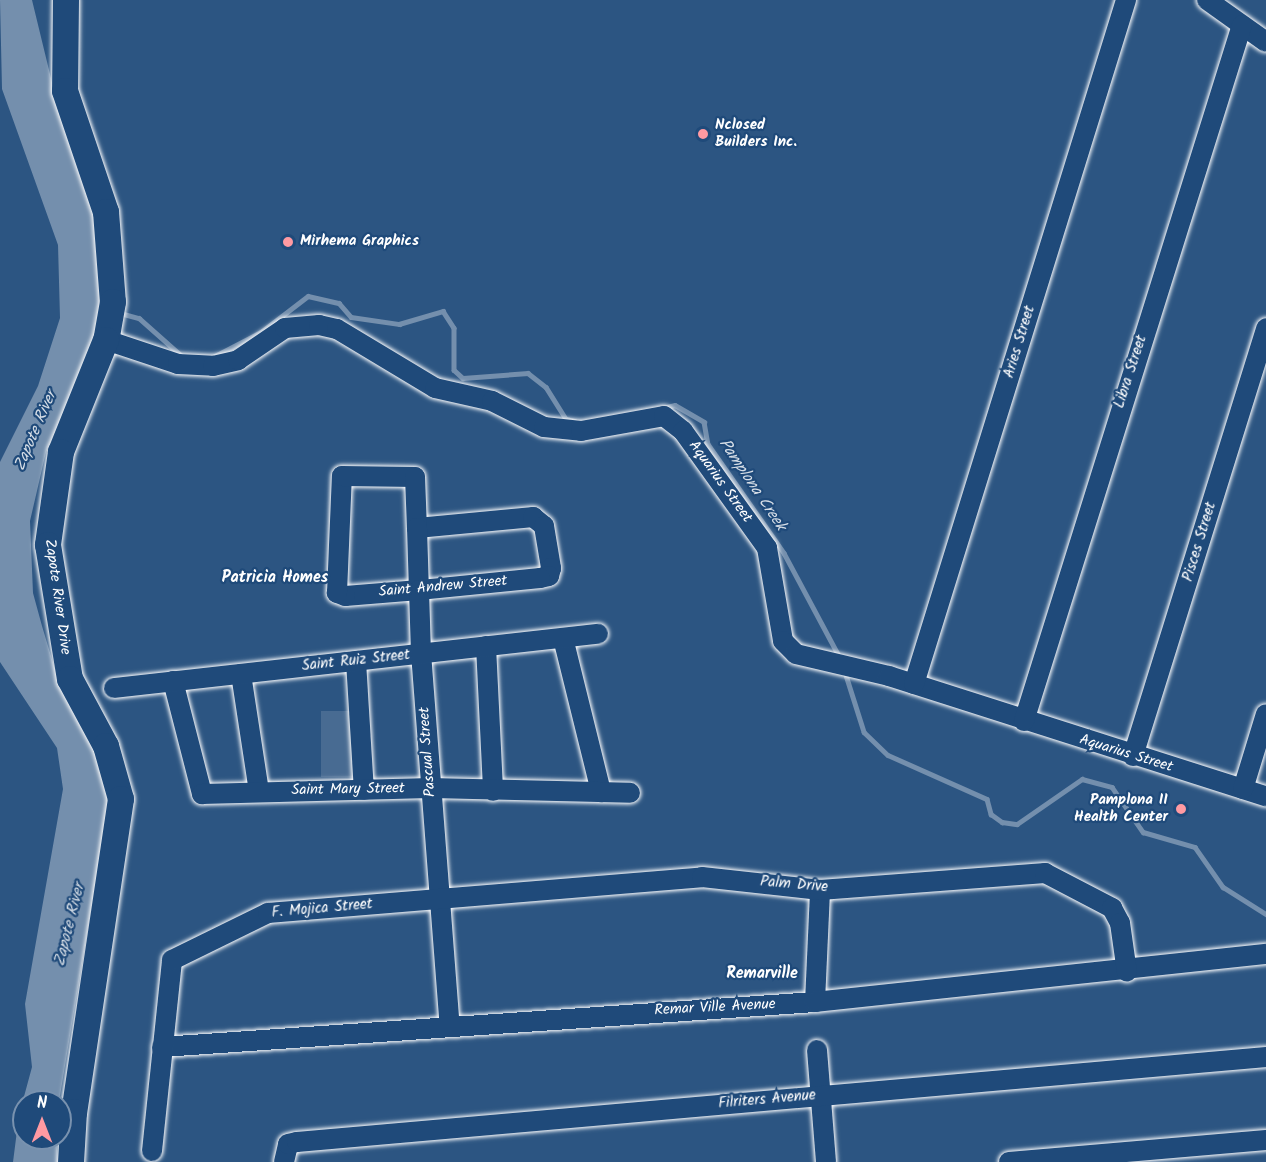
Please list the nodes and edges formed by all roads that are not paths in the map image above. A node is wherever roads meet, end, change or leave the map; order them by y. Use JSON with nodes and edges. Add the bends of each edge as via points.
{"nodes":[{"id":1,"x":66,"y":0,"type":"edge"},
{"id":2,"x":1126,"y":0,"type":"edge"},
{"id":3,"x":1207,"y":0,"type":"edge"},
{"id":4,"x":1242,"y":25,"type":"junction"},
{"id":5,"x":1266,"y":42,"type":"edge"},
{"id":6,"x":1266,"y":328,"type":"edge"},
{"id":7,"x":107,"y":337,"type":"junction"},
{"id":8,"x":417,"y":528,"type":"junction"},
{"id":9,"x":419,"y":590,"type":"junction"},
{"id":10,"x":337,"y":593,"type":"joint"},
{"id":11,"x":598,"y":634,"type":"dead end"},
{"id":12,"x":563,"y":638,"type":"junction"},
{"id":13,"x":486,"y":646,"type":"junction"},
{"id":14,"x":421,"y":653,"type":"junction"},
{"id":15,"x":356,"y":661,"type":"junction"},
{"id":16,"x":241,"y":674,"type":"junction"},
{"id":17,"x":173,"y":681,"type":"junction"},
{"id":18,"x":914,"y":684,"type":"junction"},
{"id":19,"x":114,"y":688,"type":"dead end"},
{"id":20,"x":1266,"y":714,"type":"edge"},
{"id":21,"x":1024,"y":721,"type":"junction"},
{"id":22,"x":1133,"y":756,"type":"junction"},
{"id":23,"x":431,"y":788,"type":"junction"},
{"id":24,"x":1243,"y":789,"type":"junction"},
{"id":25,"x":364,"y":790,"type":"junction"},
{"id":26,"x":494,"y":791,"type":"junction"},
{"id":27,"x":259,"y":792,"type":"junction"},
{"id":28,"x":601,"y":792,"type":"junction"},
{"id":29,"x":630,"y":793,"type":"dead end"},
{"id":30,"x":1266,"y":796,"type":"edge"},
{"id":31,"x":820,"y":890,"type":"junction"},
{"id":32,"x":438,"y":900,"type":"junction"},
{"id":33,"x":1266,"y":954,"type":"edge"},
{"id":34,"x":1127,"y":972,"type":"junction"},
{"id":35,"x":815,"y":1002,"type":"junction"},
{"id":36,"x":450,"y":1026,"type":"junction"},
{"id":37,"x":162,"y":1047,"type":"junction"},
{"id":38,"x":817,"y":1050,"type":"dead end"},
{"id":39,"x":1266,"y":1057,"type":"edge"},
{"id":40,"x":819,"y":1095,"type":"junction"},
{"id":41,"x":1266,"y":1140,"type":"edge"},
{"id":42,"x":152,"y":1151,"type":"dead end"},
{"id":43,"x":71,"y":1162,"type":"edge"},
{"id":44,"x":284,"y":1162,"type":"edge"},
{"id":45,"x":826,"y":1162,"type":"edge"},
{"id":46,"x":1009,"y":1162,"type":"edge"}],
"edges":[{"from":1,"to":7,"type":"main road","name":"Zapote River Drive","via":[[65,91],[106,212],[112,302]]},
{"from":2,"to":18,"type":"street","name":"Aries Street"},
{"from":3,"to":4,"type":"street"},
{"from":4,"to":5,"type":"street"},
{"from":4,"to":21,"type":"street","name":"Libra Street"},
{"from":6,"to":22,"type":"street","name":"Pisces Street"},
{"from":7,"to":18,"type":"street","name":"Aquarius Street","via":[[178,364],[213,366],[238,360],[285,328],[319,325],[337,329],[435,388],[492,401],[544,427],[581,431],[664,416],[683,431],[766,548],[788,649]]},
{"from":7,"to":43,"type":"main road","name":"Zapote River Drive","via":[[61,452],[49,516],[65,661],[105,746],[121,799],[74,1112]]},
{"from":8,"to":9,"type":"street","name":"Pascual Street"},
{"from":8,"to":9,"type":"street","name":"Saint Andrew Street","via":[[541,519],[549,576]]},
{"from":8,"to":10,"type":"street","name":"Pascual Street","via":[[415,477],[342,476]]},
{"from":9,"to":10,"type":"street","name":"Saint Andrew Street"},
{"from":9,"to":14,"type":"street","name":"Pascual Street"},
{"from":11,"to":12,"type":"street","name":"Saint Ruiz Street"},
{"from":12,"to":13,"type":"street","name":"Saint Ruiz Street"},
{"from":12,"to":28,"type":"street"},
{"from":13,"to":14,"type":"street","name":"Saint Ruiz Street"},
{"from":13,"to":26,"type":"street"},
{"from":14,"to":15,"type":"street","name":"Saint Ruiz Street"},
{"from":14,"to":23,"type":"street","name":"Pascual Street"},
{"from":15,"to":16,"type":"street","name":"Saint Ruiz Street"},
{"from":15,"to":25,"type":"street"},
{"from":16,"to":17,"type":"street","name":"Saint Ruiz Street"},
{"from":16,"to":27,"type":"street"},
{"from":17,"to":19,"type":"street","name":"Saint Ruiz Street"},
{"from":17,"to":27,"type":"street","name":"Saint Mary Street","via":[[202,794]]},
{"from":18,"to":21,"type":"street","name":"Aquarius Street"},
{"from":20,"to":24,"type":"street"},
{"from":21,"to":22,"type":"street","name":"Aquarius Street"},
{"from":22,"to":24,"type":"street","name":"Aquarius Street"},
{"from":23,"to":25,"type":"street","name":"Saint Mary Street"},
{"from":23,"to":26,"type":"street","name":"Saint Mary Street"},
{"from":23,"to":32,"type":"street","name":"Pascual Street"},
{"from":24,"to":30,"type":"street","name":"Aquarius Street"},
{"from":25,"to":27,"type":"street","name":"Saint Mary Street"},
{"from":26,"to":28,"type":"street","name":"Saint Mary Street"},
{"from":28,"to":29,"type":"street","name":"Saint Mary Street"},
{"from":31,"to":32,"type":"street","name":"Palm Drive","via":[[702,877]]},
{"from":31,"to":34,"type":"street","name":"Palm Drive","via":[[1051,874],[1112,909],[1120,922]]},
{"from":31,"to":35,"type":"street"},
{"from":32,"to":36,"type":"street","name":"Pascual Street"},
{"from":32,"to":37,"type":"street","name":"F. Mojica Street","via":[[268,913],[179,954],[169,968]]},
{"from":33,"to":34,"type":"street","name":"Remar Ville Avenue"},
{"from":34,"to":35,"type":"street","name":"Remar Ville Avenue"},
{"from":35,"to":36,"type":"street","name":"Remar Ville Avenue"},
{"from":36,"to":37,"type":"street","name":"Remar Ville Avenue"},
{"from":37,"to":42,"type":"street"},
{"from":38,"to":40,"type":"street"},
{"from":39,"to":40,"type":"street","name":"Filriters Avenue"},
{"from":40,"to":44,"type":"street","name":"Filriters Avenue","via":[[297,1142],[288,1144]]},
{"from":40,"to":45,"type":"street"},
{"from":41,"to":46,"type":"street"}]}
